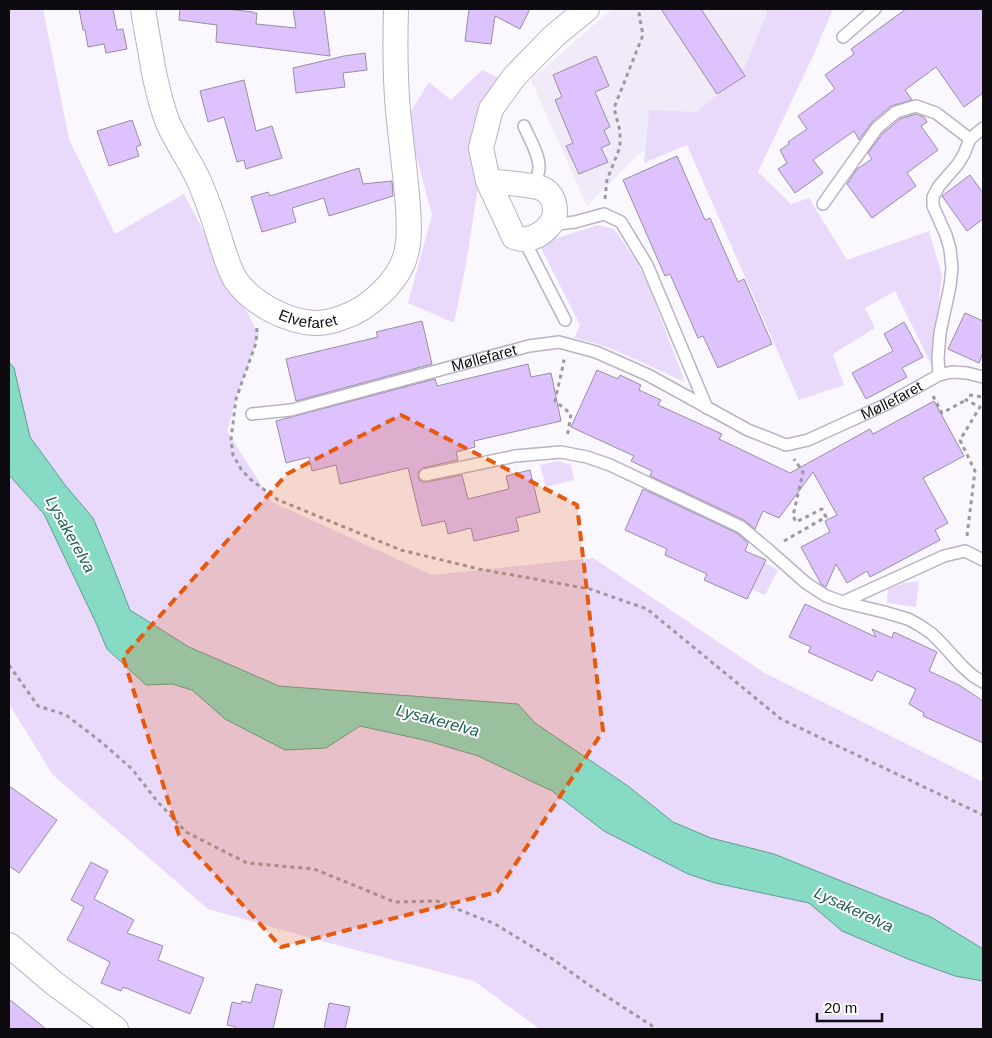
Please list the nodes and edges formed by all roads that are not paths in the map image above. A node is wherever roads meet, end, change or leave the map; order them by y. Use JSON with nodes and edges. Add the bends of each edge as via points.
{"nodes":[{"id":1,"x":143,"y":9,"type":"edge"},
{"id":2,"x":396,"y":9,"type":"edge"},
{"id":3,"x":587,"y":9,"type":"edge"},
{"id":4,"x":875,"y":9,"type":"edge"},
{"id":5,"x":843,"y":38,"type":"dead end"},
{"id":6,"x":524,"y":126,"type":"dead end"},
{"id":7,"x":983,"y":128,"type":"edge"},
{"id":8,"x":970,"y":140,"type":"junction"},
{"id":9,"x":488,"y":181,"type":"junction"},
{"id":10,"x":533,"y":187,"type":"junction"},
{"id":11,"x":824,"y":204,"type":"dead end"},
{"id":12,"x":551,"y":225,"type":"junction"},
{"id":13,"x":524,"y":240,"type":"junction"},
{"id":14,"x":564,"y":320,"type":"dead end"},
{"id":15,"x":939,"y":375,"type":"junction"},
{"id":16,"x":983,"y":377,"type":"edge"},
{"id":17,"x":707,"y":408,"type":"junction"},
{"id":18,"x":252,"y":414,"type":"dead end"},
{"id":19,"x":425,"y":475,"type":"dead end"},
{"id":20,"x":983,"y":560,"type":"edge"},
{"id":21,"x":843,"y":602,"type":"junction"},
{"id":22,"x":983,"y":682,"type":"edge"},
{"id":23,"x":9,"y":945,"type":"edge"},
{"id":24,"x":116,"y":1029,"type":"edge"}],
"edges":[{"from":1,"to":2,"type":"street","name":"Elvefaret","via":[[160,100],[168,123],[198,180],[235,278],[259,302],[281,314],[315,323],[344,317],[369,303],[394,278],[406,254],[407,191],[397,102]]},
{"from":3,"to":9,"type":"street","via":[[554,36],[514,77],[492,108],[481,148]]},
{"from":4,"to":5,"type":"lane"},
{"from":6,"to":10,"type":"lane","via":[[539,168]]},
{"from":7,"to":8,"type":"lane","name":"Møllefaret"},
{"from":8,"to":11,"type":"lane","via":[[936,113],[916,106],[896,112],[877,128]]},
{"from":8,"to":15,"type":"lane","name":"Møllefaret","via":[[958,164],[933,197],[933,206],[950,249],[952,268],[940,333]]},
{"from":9,"to":10,"type":"street"},
{"from":9,"to":13,"type":"street","via":[[514,238]]},
{"from":10,"to":12,"type":"street","via":[[544,190],[555,204]]},
{"from":12,"to":13,"type":"street","via":[[538,236]]},
{"from":12,"to":17,"type":"lane","via":[[604,214],[621,222],[647,265]]},
{"from":13,"to":14,"type":"lane"},
{"from":15,"to":16,"type":"lane","name":"Møllefaret","via":[[952,372]]},
{"from":15,"to":17,"type":"lane","name":"Møllefaret","via":[[808,440],[786,445],[748,430]]},
{"from":17,"to":18,"type":"lane","name":"Møllefaret","via":[[648,375],[596,352],[559,342],[529,346],[291,410]]},
{"from":19,"to":21,"type":"lane","via":[[515,456],[561,452],[587,457],[740,527],[806,584]]},
{"from":20,"to":21,"type":"lane","via":[[965,552],[944,556]]},
{"from":21,"to":22,"type":"lane","via":[[919,624],[972,676]]},
{"from":23,"to":24,"type":"street"}]}
